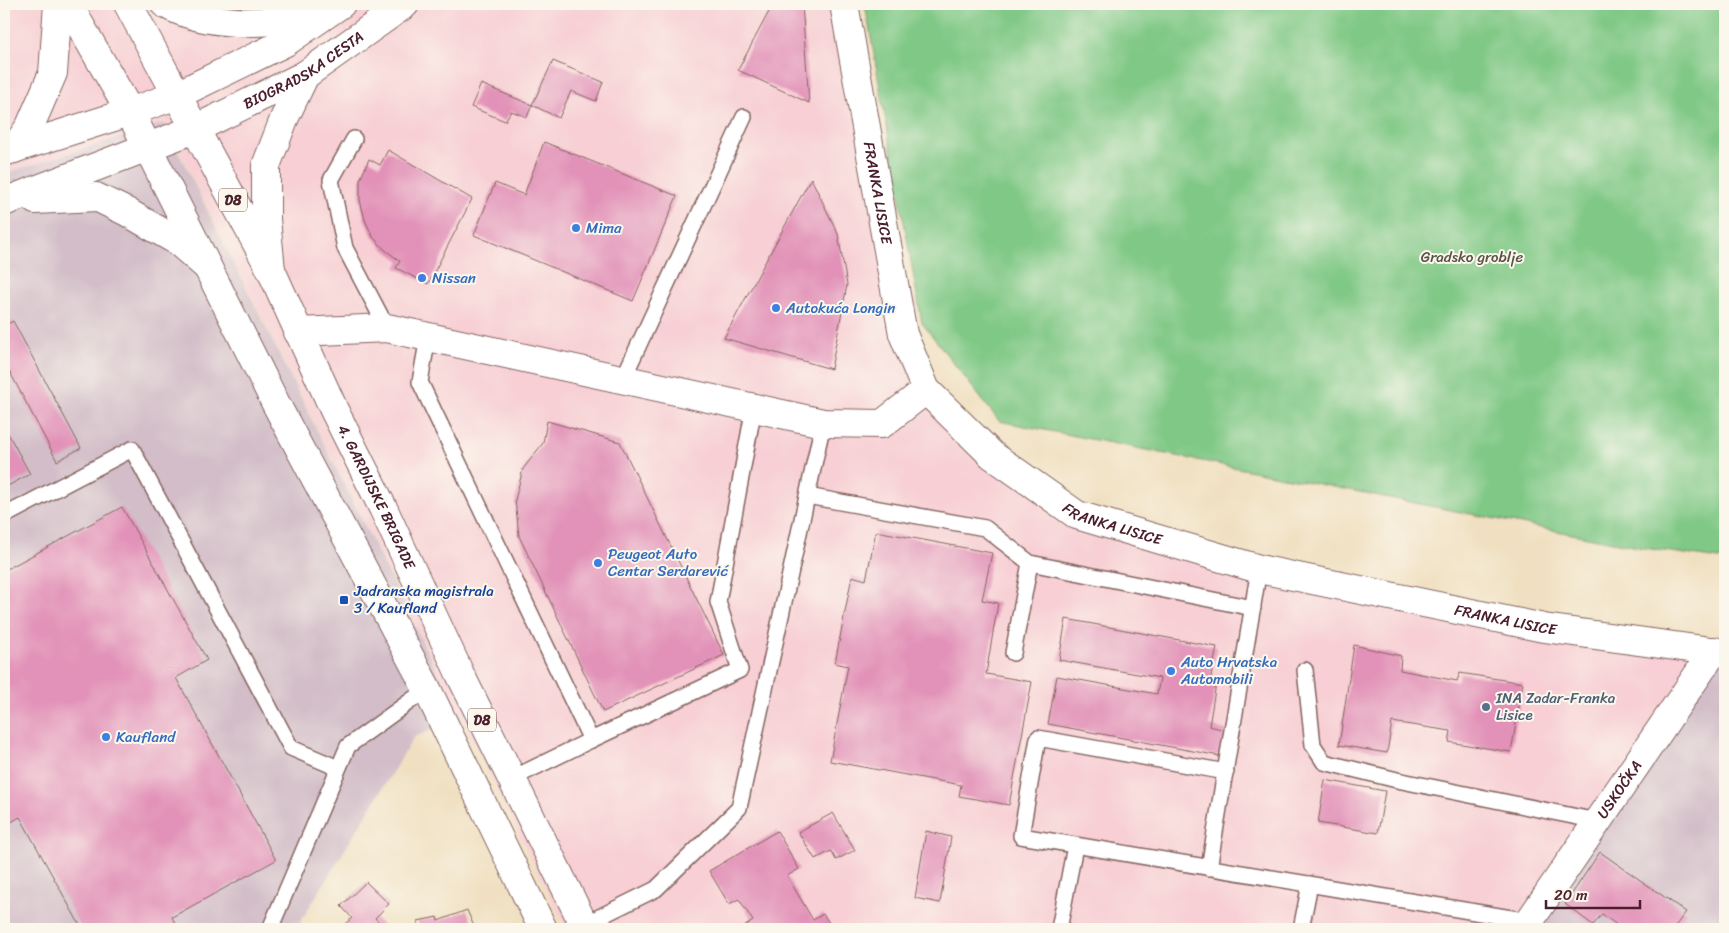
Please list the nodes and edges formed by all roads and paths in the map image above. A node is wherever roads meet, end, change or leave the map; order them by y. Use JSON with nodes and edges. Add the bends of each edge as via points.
{"nodes":[{"id":1,"x":58,"y":4,"type":"edge"},
{"id":2,"x":68,"y":4,"type":"edge"},
{"id":3,"x":128,"y":4,"type":"edge"},
{"id":4,"x":165,"y":4,"type":"edge"},
{"id":5,"x":405,"y":4,"type":"edge"},
{"id":6,"x":844,"y":4,"type":"edge"},
{"id":7,"x":332,"y":10,"type":"edge"},
{"id":8,"x":305,"y":75,"type":"junction"},
{"id":9,"x":177,"y":95,"type":"junction"},
{"id":10,"x":130,"y":112,"type":"junction"},
{"id":11,"x":744,"y":117,"type":"dead end"},
{"id":12,"x":195,"y":130,"type":"junction"},
{"id":13,"x":354,"y":139,"type":"dead end"},
{"id":14,"x":149,"y":148,"type":"junction"},
{"id":15,"x":9,"y":150,"type":"edge"},
{"id":16,"x":8,"y":202,"type":"edge"},
{"id":17,"x":206,"y":266,"type":"junction"},
{"id":18,"x":271,"y":270,"type":"junction"},
{"id":19,"x":387,"y":328,"type":"junction"},
{"id":20,"x":298,"y":332,"type":"junction"},
{"id":21,"x":428,"y":337,"type":"junction"},
{"id":22,"x":624,"y":379,"type":"junction"},
{"id":23,"x":926,"y":390,"type":"junction"},
{"id":24,"x":754,"y":407,"type":"junction"},
{"id":25,"x":823,"y":423,"type":"junction"},
{"id":26,"x":807,"y":496,"type":"junction"},
{"id":27,"x":4,"y":516,"type":"edge"},
{"id":28,"x":1030,"y":563,"type":"junction"},
{"id":29,"x":1259,"y":569,"type":"junction"},
{"id":30,"x":1254,"y":608,"type":"junction"},
{"id":31,"x":1720,"y":652,"type":"edge"},
{"id":32,"x":1013,"y":653,"type":"dead end"},
{"id":33,"x":1305,"y":670,"type":"dead end"},
{"id":34,"x":427,"y":689,"type":"junction"},
{"id":35,"x":591,"y":740,"type":"junction"},
{"id":36,"x":338,"y":768,"type":"junction"},
{"id":37,"x":1226,"y":772,"type":"junction"},
{"id":38,"x":512,"y":779,"type":"junction"},
{"id":39,"x":1597,"y":821,"type":"junction"},
{"id":40,"x":1075,"y":846,"type":"junction"},
{"id":41,"x":1209,"y":868,"type":"junction"},
{"id":42,"x":1310,"y":884,"type":"junction"},
{"id":43,"x":1526,"y":925,"type":"edge"},
{"id":44,"x":584,"y":927,"type":"edge"},
{"id":45,"x":270,"y":929,"type":"edge"},
{"id":46,"x":543,"y":929,"type":"edge"},
{"id":47,"x":1059,"y":929,"type":"edge"},
{"id":48,"x":1301,"y":929,"type":"edge"}],
"edges":[{"from":1,"to":15,"type":"main road","via":[[53,73],[30,126]]},
{"from":2,"to":10,"type":"main road","number":"D8"},
{"from":3,"to":9,"type":"main road","number":"D8"},
{"from":4,"to":7,"type":"main road","via":[[197,17],[229,22],[273,22]]},
{"from":5,"to":8,"type":"main road","name":"BIOGRADSKA CESTA"},
{"from":6,"to":23,"type":"main road","name":"FRANKA LISICE","via":[[903,334]]},
{"from":7,"to":9,"type":"main road","via":[[286,42]]},
{"from":8,"to":12,"type":"main road","name":"BIOGRADSKA CESTA"},
{"from":8,"to":18,"type":"main road","via":[[266,166],[266,219]]},
{"from":9,"to":10,"type":"main road"},
{"from":9,"to":12,"type":"main road","name":"4. GARDIJSKE BRIGADE","number":"D8"},
{"from":10,"to":14,"type":"main road","number":"D8"},
{"from":10,"to":15,"type":"main road"},
{"from":11,"to":22,"type":"lane"},
{"from":12,"to":14,"type":"main road","name":"BIOGRADSKA CESTA"},
{"from":12,"to":18,"type":"main road","name":"4. GARDIJSKE BRIGADE","number":"D8"},
{"from":13,"to":19,"type":"lane","via":[[331,180],[346,248]]},
{"from":14,"to":16,"type":"main road","name":"BIOGRADSKA CESTA"},
{"from":14,"to":17,"type":"main road","number":"D8"},
{"from":16,"to":17,"type":"main road","via":[[96,197],[177,241]]},
{"from":17,"to":34,"type":"main road","number":"D8"},
{"from":18,"to":20,"type":"main road","name":"4. GARDIJSKE BRIGADE","number":"D8"},
{"from":19,"to":20,"type":"main road"},
{"from":19,"to":21,"type":"main road"},
{"from":20,"to":38,"type":"main road","name":"4. GARDIJSKE BRIGADE","number":"D8"},
{"from":21,"to":22,"type":"main road"},
{"from":21,"to":35,"type":"lane","via":[[420,382]]},
{"from":22,"to":24,"type":"main road"},
{"from":23,"to":25,"type":"main road","via":[[882,424]]},
{"from":23,"to":29,"type":"main road","name":"FRANKA LISICE","via":[[992,455],[1078,514]]},
{"from":24,"to":25,"type":"main road"},
{"from":24,"to":35,"type":"lane","via":[[718,602],[740,670]]},
{"from":25,"to":26,"type":"lane"},
{"from":26,"to":28,"type":"lane","via":[[985,528]]},
{"from":26,"to":44,"type":"lane","via":[[740,808],[656,889]]},
{"from":27,"to":36,"type":"lane","via":[[132,449],[291,748]]},
{"from":28,"to":30,"type":"lane"},
{"from":28,"to":32,"type":"lane"},
{"from":29,"to":30,"type":"lane"},
{"from":29,"to":31,"type":"main road","name":"FRANKA LISICE","via":[[1544,628]]},
{"from":30,"to":37,"type":"lane"},
{"from":31,"to":39,"type":"main road","name":"USKOČKA"},
{"from":33,"to":39,"type":"lane","via":[[1314,745],[1324,762]]},
{"from":34,"to":36,"type":"lane","via":[[348,746]]},
{"from":34,"to":46,"type":"main road","number":"D8"},
{"from":35,"to":38,"type":"lane"},
{"from":36,"to":45,"type":"lane"},
{"from":37,"to":40,"type":"lane","via":[[1038,738],[1021,836]]},
{"from":37,"to":41,"type":"lane"},
{"from":38,"to":44,"type":"main road","name":"4. GARDIJSKE BRIGADE","number":"D8"},
{"from":39,"to":43,"type":"main road","name":"USKOČKA"},
{"from":40,"to":41,"type":"lane"},
{"from":40,"to":47,"type":"lane"},
{"from":41,"to":42,"type":"lane"},
{"from":42,"to":43,"type":"lane"},
{"from":42,"to":48,"type":"lane"}]}
